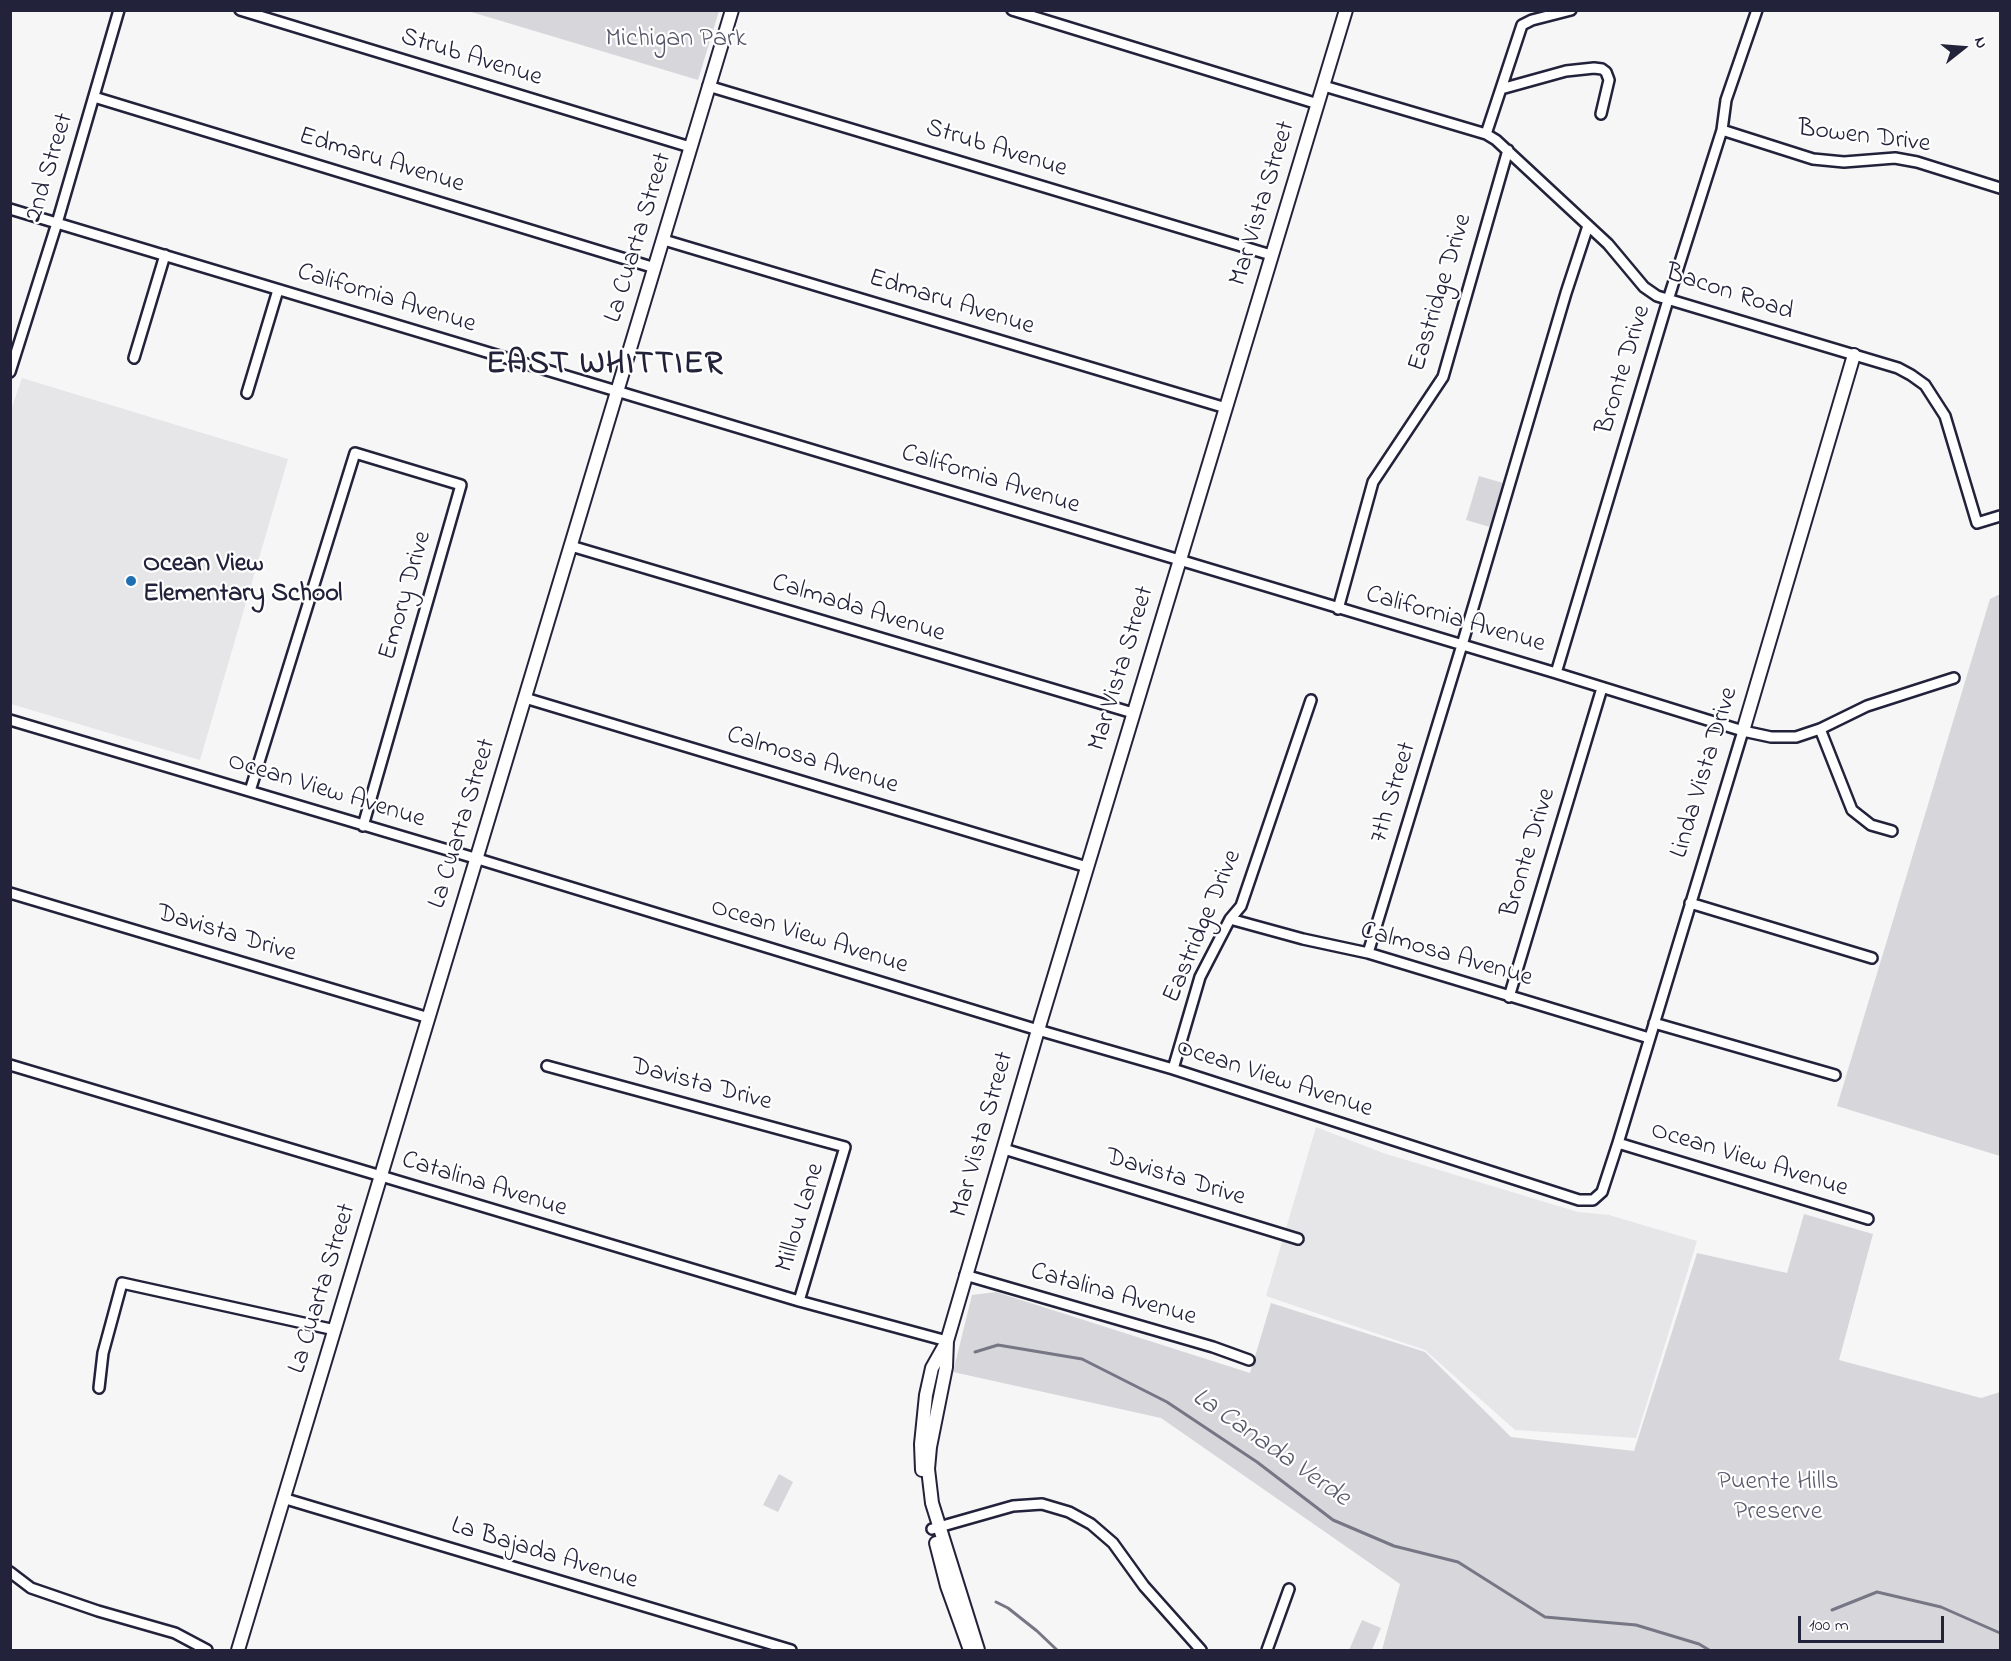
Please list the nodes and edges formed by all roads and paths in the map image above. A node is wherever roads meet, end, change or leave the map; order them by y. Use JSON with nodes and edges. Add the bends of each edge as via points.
{"nodes":[{"id":1,"x":119,"y":10,"type":"edge"},
{"id":2,"x":240,"y":10,"type":"edge"},
{"id":3,"x":732,"y":10,"type":"edge"},
{"id":4,"x":1012,"y":10,"type":"edge"},
{"id":5,"x":1346,"y":10,"type":"edge"},
{"id":6,"x":1571,"y":10,"type":"edge"},
{"id":7,"x":1757,"y":10,"type":"edge"},
{"id":8,"x":708,"y":86,"type":"junction"},
{"id":9,"x":1324,"y":86,"type":"junction"},
{"id":10,"x":1501,"y":89,"type":"junction"},
{"id":11,"x":94,"y":97,"type":"junction"},
{"id":12,"x":1318,"y":104,"type":"junction"},
{"id":13,"x":1601,"y":114,"type":"dead end"},
{"id":14,"x":1722,"y":130,"type":"junction"},
{"id":15,"x":1486,"y":134,"type":"junction"},
{"id":16,"x":690,"y":147,"type":"junction"},
{"id":17,"x":1508,"y":150,"type":"junction"},
{"id":18,"x":2001,"y":188,"type":"edge"},
{"id":19,"x":10,"y":209,"type":"edge"},
{"id":20,"x":57,"y":223,"type":"junction"},
{"id":21,"x":1588,"y":226,"type":"junction"},
{"id":22,"x":663,"y":240,"type":"junction"},
{"id":23,"x":165,"y":255,"type":"junction"},
{"id":24,"x":1271,"y":255,"type":"junction"},
{"id":25,"x":655,"y":268,"type":"junction"},
{"id":26,"x":278,"y":290,"type":"junction"},
{"id":27,"x":1668,"y":300,"type":"junction"},
{"id":28,"x":1854,"y":355,"type":"junction"},
{"id":29,"x":134,"y":358,"type":"dead end"},
{"id":30,"x":10,"y":372,"type":"edge"},
{"id":31,"x":616,"y":392,"type":"junction"},
{"id":32,"x":247,"y":393,"type":"dead end"},
{"id":33,"x":1226,"y":408,"type":"junction"},
{"id":34,"x":2001,"y":516,"type":"edge"},
{"id":35,"x":571,"y":546,"type":"junction"},
{"id":36,"x":1179,"y":560,"type":"junction"},
{"id":37,"x":1338,"y":609,"type":"junction"},
{"id":38,"x":1462,"y":645,"type":"junction"},
{"id":39,"x":1556,"y":673,"type":"junction"},
{"id":40,"x":1954,"y":678,"type":"dead end"},
{"id":41,"x":1602,"y":688,"type":"junction"},
{"id":42,"x":525,"y":698,"type":"junction"},
{"id":43,"x":1311,"y":700,"type":"dead end"},
{"id":44,"x":1133,"y":713,"type":"junction"},
{"id":45,"x":10,"y":720,"type":"edge"},
{"id":46,"x":1820,"y":729,"type":"junction"},
{"id":47,"x":1743,"y":731,"type":"junction"},
{"id":48,"x":250,"y":792,"type":"junction"},
{"id":49,"x":363,"y":826,"type":"junction"},
{"id":50,"x":1892,"y":831,"type":"dead end"},
{"id":51,"x":478,"y":859,"type":"junction"},
{"id":52,"x":1087,"y":867,"type":"junction"},
{"id":53,"x":10,"y":893,"type":"edge"},
{"id":54,"x":1690,"y":903,"type":"junction"},
{"id":55,"x":1230,"y":919,"type":"junction"},
{"id":56,"x":1368,"y":953,"type":"junction"},
{"id":57,"x":1872,"y":958,"type":"dead end"},
{"id":58,"x":1509,"y":997,"type":"junction"},
{"id":59,"x":429,"y":1018,"type":"junction"},
{"id":60,"x":1654,"y":1023,"type":"junction"},
{"id":61,"x":1038,"y":1030,"type":"junction"},
{"id":62,"x":1649,"y":1038,"type":"junction"},
{"id":63,"x":10,"y":1065,"type":"edge"},
{"id":64,"x":547,"y":1066,"type":"dead end"},
{"id":65,"x":1173,"y":1069,"type":"junction"},
{"id":66,"x":1835,"y":1076,"type":"dead end"},
{"id":67,"x":1618,"y":1143,"type":"junction"},
{"id":68,"x":845,"y":1147,"type":"joint"},
{"id":69,"x":1004,"y":1149,"type":"junction"},
{"id":70,"x":382,"y":1177,"type":"junction"},
{"id":71,"x":1593,"y":1200,"type":"joint"},
{"id":72,"x":1868,"y":1219,"type":"dead end"},
{"id":73,"x":1298,"y":1239,"type":"dead end"},
{"id":74,"x":965,"y":1275,"type":"junction"},
{"id":75,"x":799,"y":1301,"type":"junction"},
{"id":76,"x":334,"y":1330,"type":"junction"},
{"id":77,"x":947,"y":1341,"type":"junction"},
{"id":78,"x":1248,"y":1360,"type":"dead end"},
{"id":79,"x":99,"y":1388,"type":"dead end"},
{"id":80,"x":285,"y":1499,"type":"junction"},
{"id":81,"x":936,"y":1528,"type":"junction"},
{"id":82,"x":10,"y":1572,"type":"edge"},
{"id":83,"x":1289,"y":1589,"type":"dead end"},
{"id":84,"x":207,"y":1650,"type":"edge"},
{"id":85,"x":238,"y":1650,"type":"edge"},
{"id":86,"x":791,"y":1650,"type":"edge"},
{"id":87,"x":970,"y":1650,"type":"edge"},
{"id":88,"x":978,"y":1650,"type":"edge"},
{"id":89,"x":1201,"y":1650,"type":"edge"},
{"id":90,"x":1267,"y":1650,"type":"edge"}],
"edges":[{"from":1,"to":11,"type":"street","name":"2nd Street"},
{"from":2,"to":16,"type":"street","name":"Strub Avenue"},
{"from":3,"to":8,"type":"street","name":"La Cuarta Street"},
{"from":4,"to":12,"type":"street"},
{"from":5,"to":9,"type":"street","name":"Mar Vista Street"},
{"from":6,"to":10,"type":"street","via":[[1522,26]]},
{"from":7,"to":14,"type":"street","name":"Bronte Drive","via":[[1726,100]]},
{"from":8,"to":16,"type":"street","name":"La Cuarta Street"},
{"from":8,"to":24,"type":"street","name":"Strub Avenue"},
{"from":9,"to":12,"type":"street","name":"Mar Vista Street"},
{"from":9,"to":15,"type":"street","name":"Bacon Road"},
{"from":10,"to":13,"type":"street","via":[[1566,71],[1602,69],[1609,80]]},
{"from":10,"to":15,"type":"street"},
{"from":11,"to":20,"type":"street","name":"2nd Street"},
{"from":11,"to":25,"type":"street","name":"Edmaru Avenue"},
{"from":12,"to":24,"type":"street","name":"Mar Vista Street"},
{"from":14,"to":18,"type":"street","name":"Bowen Drive","via":[[1813,159],[1844,162],[1895,158]]},
{"from":14,"to":27,"type":"street","name":"Bronte Drive"},
{"from":15,"to":17,"type":"street","name":"Bacon Road"},
{"from":16,"to":22,"type":"street","name":"La Cuarta Street"},
{"from":17,"to":21,"type":"street","name":"Bacon Road"},
{"from":17,"to":37,"type":"street","name":"Eastridge Drive","via":[[1443,377],[1373,482]]},
{"from":19,"to":20,"type":"street","name":"California Avenue"},
{"from":20,"to":23,"type":"street","name":"California Avenue"},
{"from":20,"to":30,"type":"street","name":"2nd Street"},
{"from":21,"to":27,"type":"street","name":"Bacon Road","via":[[1644,287]]},
{"from":21,"to":38,"type":"street","name":"7th Street"},
{"from":22,"to":25,"type":"street","name":"La Cuarta Street"},
{"from":22,"to":33,"type":"street","name":"Edmaru Avenue"},
{"from":23,"to":26,"type":"street","name":"California Avenue"},
{"from":23,"to":29,"type":"street"},
{"from":24,"to":33,"type":"street","name":"Mar Vista Street"},
{"from":25,"to":31,"type":"street","name":"La Cuarta Street"},
{"from":26,"to":31,"type":"street","name":"California Avenue"},
{"from":26,"to":32,"type":"street"},
{"from":27,"to":28,"type":"street","name":"Bacon Road"},
{"from":27,"to":39,"type":"street","name":"Bronte Drive"},
{"from":28,"to":34,"type":"street","name":"Bacon Road","via":[[1898,368],[1925,385],[1945,416],[1977,524]]},
{"from":28,"to":47,"type":"street","name":"Linda Vista Drive"},
{"from":31,"to":35,"type":"street","name":"La Cuarta Street"},
{"from":31,"to":36,"type":"street","name":"California Avenue"},
{"from":33,"to":36,"type":"street","name":"Mar Vista Street"},
{"from":35,"to":42,"type":"street","name":"La Cuarta Street"},
{"from":35,"to":44,"type":"street","name":"Calmada Avenue"},
{"from":36,"to":37,"type":"street","name":"California Avenue"},
{"from":36,"to":44,"type":"street","name":"Mar Vista Street"},
{"from":37,"to":38,"type":"street","name":"California Avenue"},
{"from":38,"to":39,"type":"street","name":"California Avenue"},
{"from":38,"to":56,"type":"street","name":"7th Street"},
{"from":39,"to":41,"type":"street","name":"California Avenue"},
{"from":40,"to":46,"type":"street","name":"California Avenue","via":[[1867,706]]},
{"from":41,"to":47,"type":"street","name":"California Avenue"},
{"from":41,"to":58,"type":"street","name":"Bronte Drive"},
{"from":42,"to":51,"type":"street","name":"La Cuarta Street"},
{"from":42,"to":52,"type":"street","name":"Calmosa Avenue"},
{"from":43,"to":55,"type":"street","name":"Eastridge Drive","via":[[1240,906]]},
{"from":44,"to":52,"type":"street","name":"Mar Vista Street"},
{"from":45,"to":48,"type":"street","name":"Ocean View Avenue"},
{"from":46,"to":47,"type":"street","name":"California Avenue","via":[[1784,738]]},
{"from":46,"to":50,"type":"street","via":[[1852,810],[1871,825]]},
{"from":47,"to":54,"type":"street","name":"Linda Vista Drive"},
{"from":48,"to":49,"type":"street","name":"Ocean View Avenue"},
{"from":48,"to":49,"type":"street","name":"Emory Drive","via":[[355,453],[461,484]]},
{"from":49,"to":51,"type":"street","name":"Ocean View Avenue"},
{"from":51,"to":59,"type":"street","name":"La Cuarta Street"},
{"from":51,"to":61,"type":"street","name":"Ocean View Avenue"},
{"from":52,"to":61,"type":"street","name":"Mar Vista Street"},
{"from":53,"to":59,"type":"street","name":"Davista Drive"},
{"from":54,"to":57,"type":"street"},
{"from":54,"to":60,"type":"street","name":"Linda Vista Drive"},
{"from":55,"to":56,"type":"street","name":"Calmosa Avenue"},
{"from":55,"to":65,"type":"street","name":"Eastridge Drive","via":[[1200,977]]},
{"from":56,"to":58,"type":"street","name":"Calmosa Avenue"},
{"from":58,"to":62,"type":"street","name":"Calmosa Avenue"},
{"from":59,"to":70,"type":"street","name":"La Cuarta Street"},
{"from":60,"to":62,"type":"street","name":"Linda Vista Drive"},
{"from":60,"to":66,"type":"street"},
{"from":61,"to":65,"type":"street","name":"Ocean View Avenue"},
{"from":61,"to":69,"type":"street","name":"Mar Vista Street"},
{"from":62,"to":67,"type":"street","name":"Linda Vista Drive"},
{"from":63,"to":70,"type":"street","name":"Catalina Avenue"},
{"from":64,"to":68,"type":"street","name":"Davista Drive"},
{"from":65,"to":71,"type":"street","name":"Ocean View Avenue","via":[[1579,1200]]},
{"from":67,"to":71,"type":"street","name":"Linda Vista Drive","via":[[1602,1192]]},
{"from":67,"to":72,"type":"street","name":"Ocean View Avenue"},
{"from":68,"to":75,"type":"street","name":"Millou Lane"},
{"from":69,"to":73,"type":"street","name":"Davista Drive"},
{"from":69,"to":74,"type":"street","name":"Mar Vista Street"},
{"from":70,"to":75,"type":"street","name":"Catalina Avenue"},
{"from":70,"to":76,"type":"street","name":"La Cuarta Street"},
{"from":74,"to":77,"type":"street","name":"Mar Vista Street"},
{"from":74,"to":78,"type":"street","name":"Catalina Avenue"},
{"from":75,"to":77,"type":"street","name":"Catalina Avenue"},
{"from":76,"to":79,"type":"street","via":[[122,1283],[103,1353]]},
{"from":76,"to":80,"type":"street","name":"La Cuarta Street"},
{"from":77,"to":81,"type":"street","name":"Mar Vista Street","via":[[932,1368],[922,1420],[925,1497]]},
{"from":80,"to":85,"type":"street","name":"La Cuarta Street"},
{"from":80,"to":86,"type":"street","name":"La Bajada Avenue"},
{"from":81,"to":87,"type":"street","name":"Mar Vista Street","via":[[948,1586]]},
{"from":81,"to":88,"type":"street","name":"Mar Vista Street"},
{"from":81,"to":89,"type":"street","via":[[1012,1506],[1042,1504],[1069,1512],[1113,1543],[1144,1586]]},
{"from":82,"to":84,"type":"street","via":[[32,1588],[175,1633]]},
{"from":83,"to":90,"type":"street"}]}
